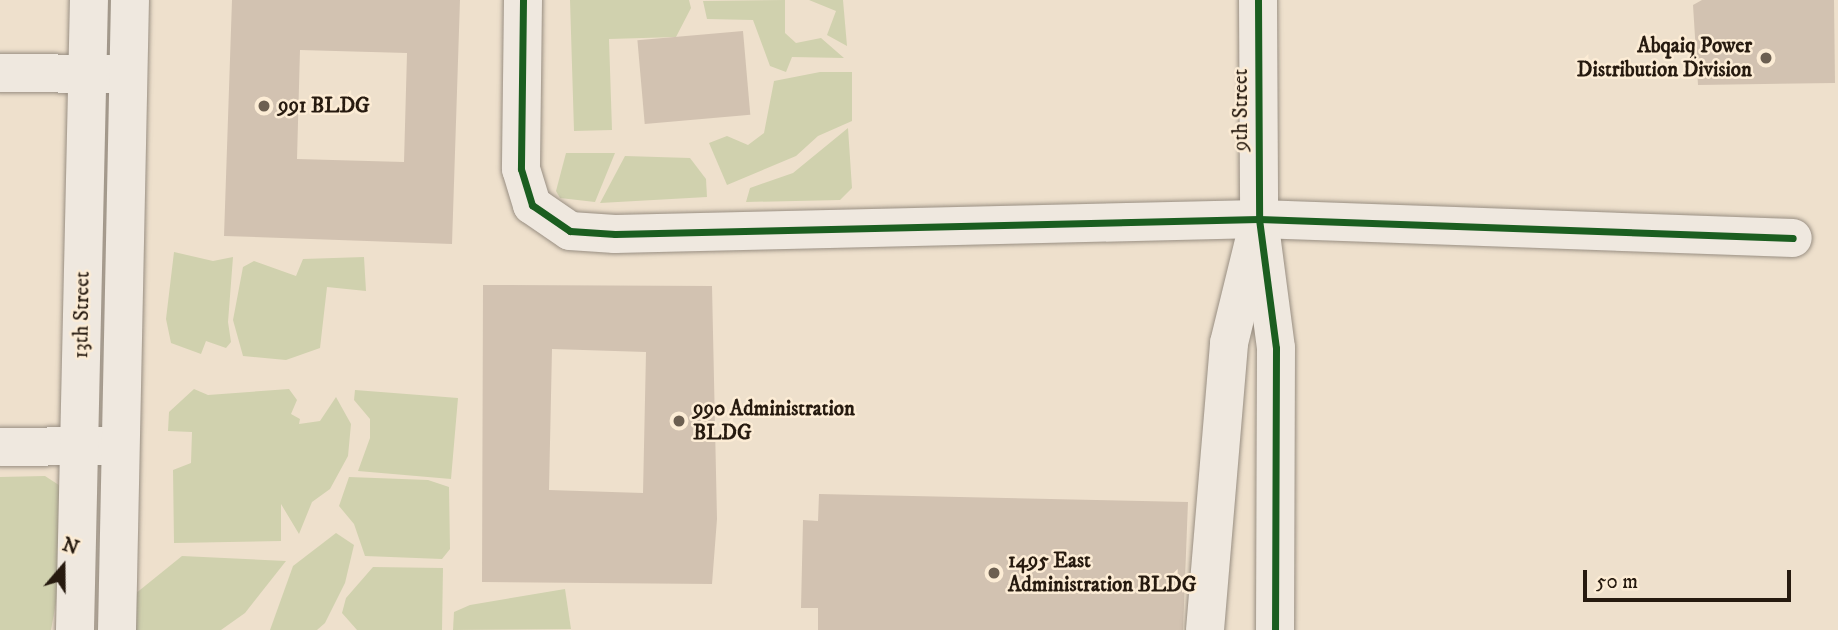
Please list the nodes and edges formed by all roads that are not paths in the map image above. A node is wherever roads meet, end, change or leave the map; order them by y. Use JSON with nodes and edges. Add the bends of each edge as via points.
{"nodes":[{"id":1,"x":89,"y":0,"type":"edge"},
{"id":2,"x":130,"y":0,"type":"edge"},
{"id":3,"x":523,"y":0,"type":"edge"},
{"id":4,"x":1258,"y":0,"type":"edge"},
{"id":5,"x":0,"y":73,"type":"edge"},
{"id":6,"x":87,"y":74,"type":"junction"},
{"id":7,"x":128,"y":74,"type":"junction"},
{"id":8,"x":1259,"y":219,"type":"junction"},
{"id":9,"x":1793,"y":238,"type":"dead end"},
{"id":10,"x":121,"y":446,"type":"junction"},
{"id":11,"x":0,"y":447,"type":"edge"},
{"id":12,"x":79,"y":447,"type":"junction"},
{"id":13,"x":75,"y":630,"type":"edge"},
{"id":14,"x":117,"y":630,"type":"edge"},
{"id":15,"x":1205,"y":630,"type":"edge"},
{"id":16,"x":1275,"y":630,"type":"edge"}],
"edges":[{"from":1,"to":6,"type":"street","name":"13th Street"},
{"from":2,"to":7,"type":"street","name":"13th Street"},
{"from":3,"to":8,"type":"street","via":[[522,169],[532,205],[570,231],[615,234]]},
{"from":4,"to":8,"type":"street","name":"9th Street"},
{"from":5,"to":6,"type":"street"},
{"from":6,"to":7,"type":"street"},
{"from":6,"to":12,"type":"street","name":"13th Street"},
{"from":7,"to":10,"type":"street","name":"13th Street"},
{"from":8,"to":9,"type":"street"},
{"from":8,"to":15,"type":"street","via":[[1229,343]]},
{"from":8,"to":16,"type":"street","via":[[1276,348]]},
{"from":10,"to":12,"type":"street"},
{"from":10,"to":14,"type":"street","name":"13th Street"},
{"from":11,"to":12,"type":"street"},
{"from":12,"to":13,"type":"street","name":"13th Street"}]}
